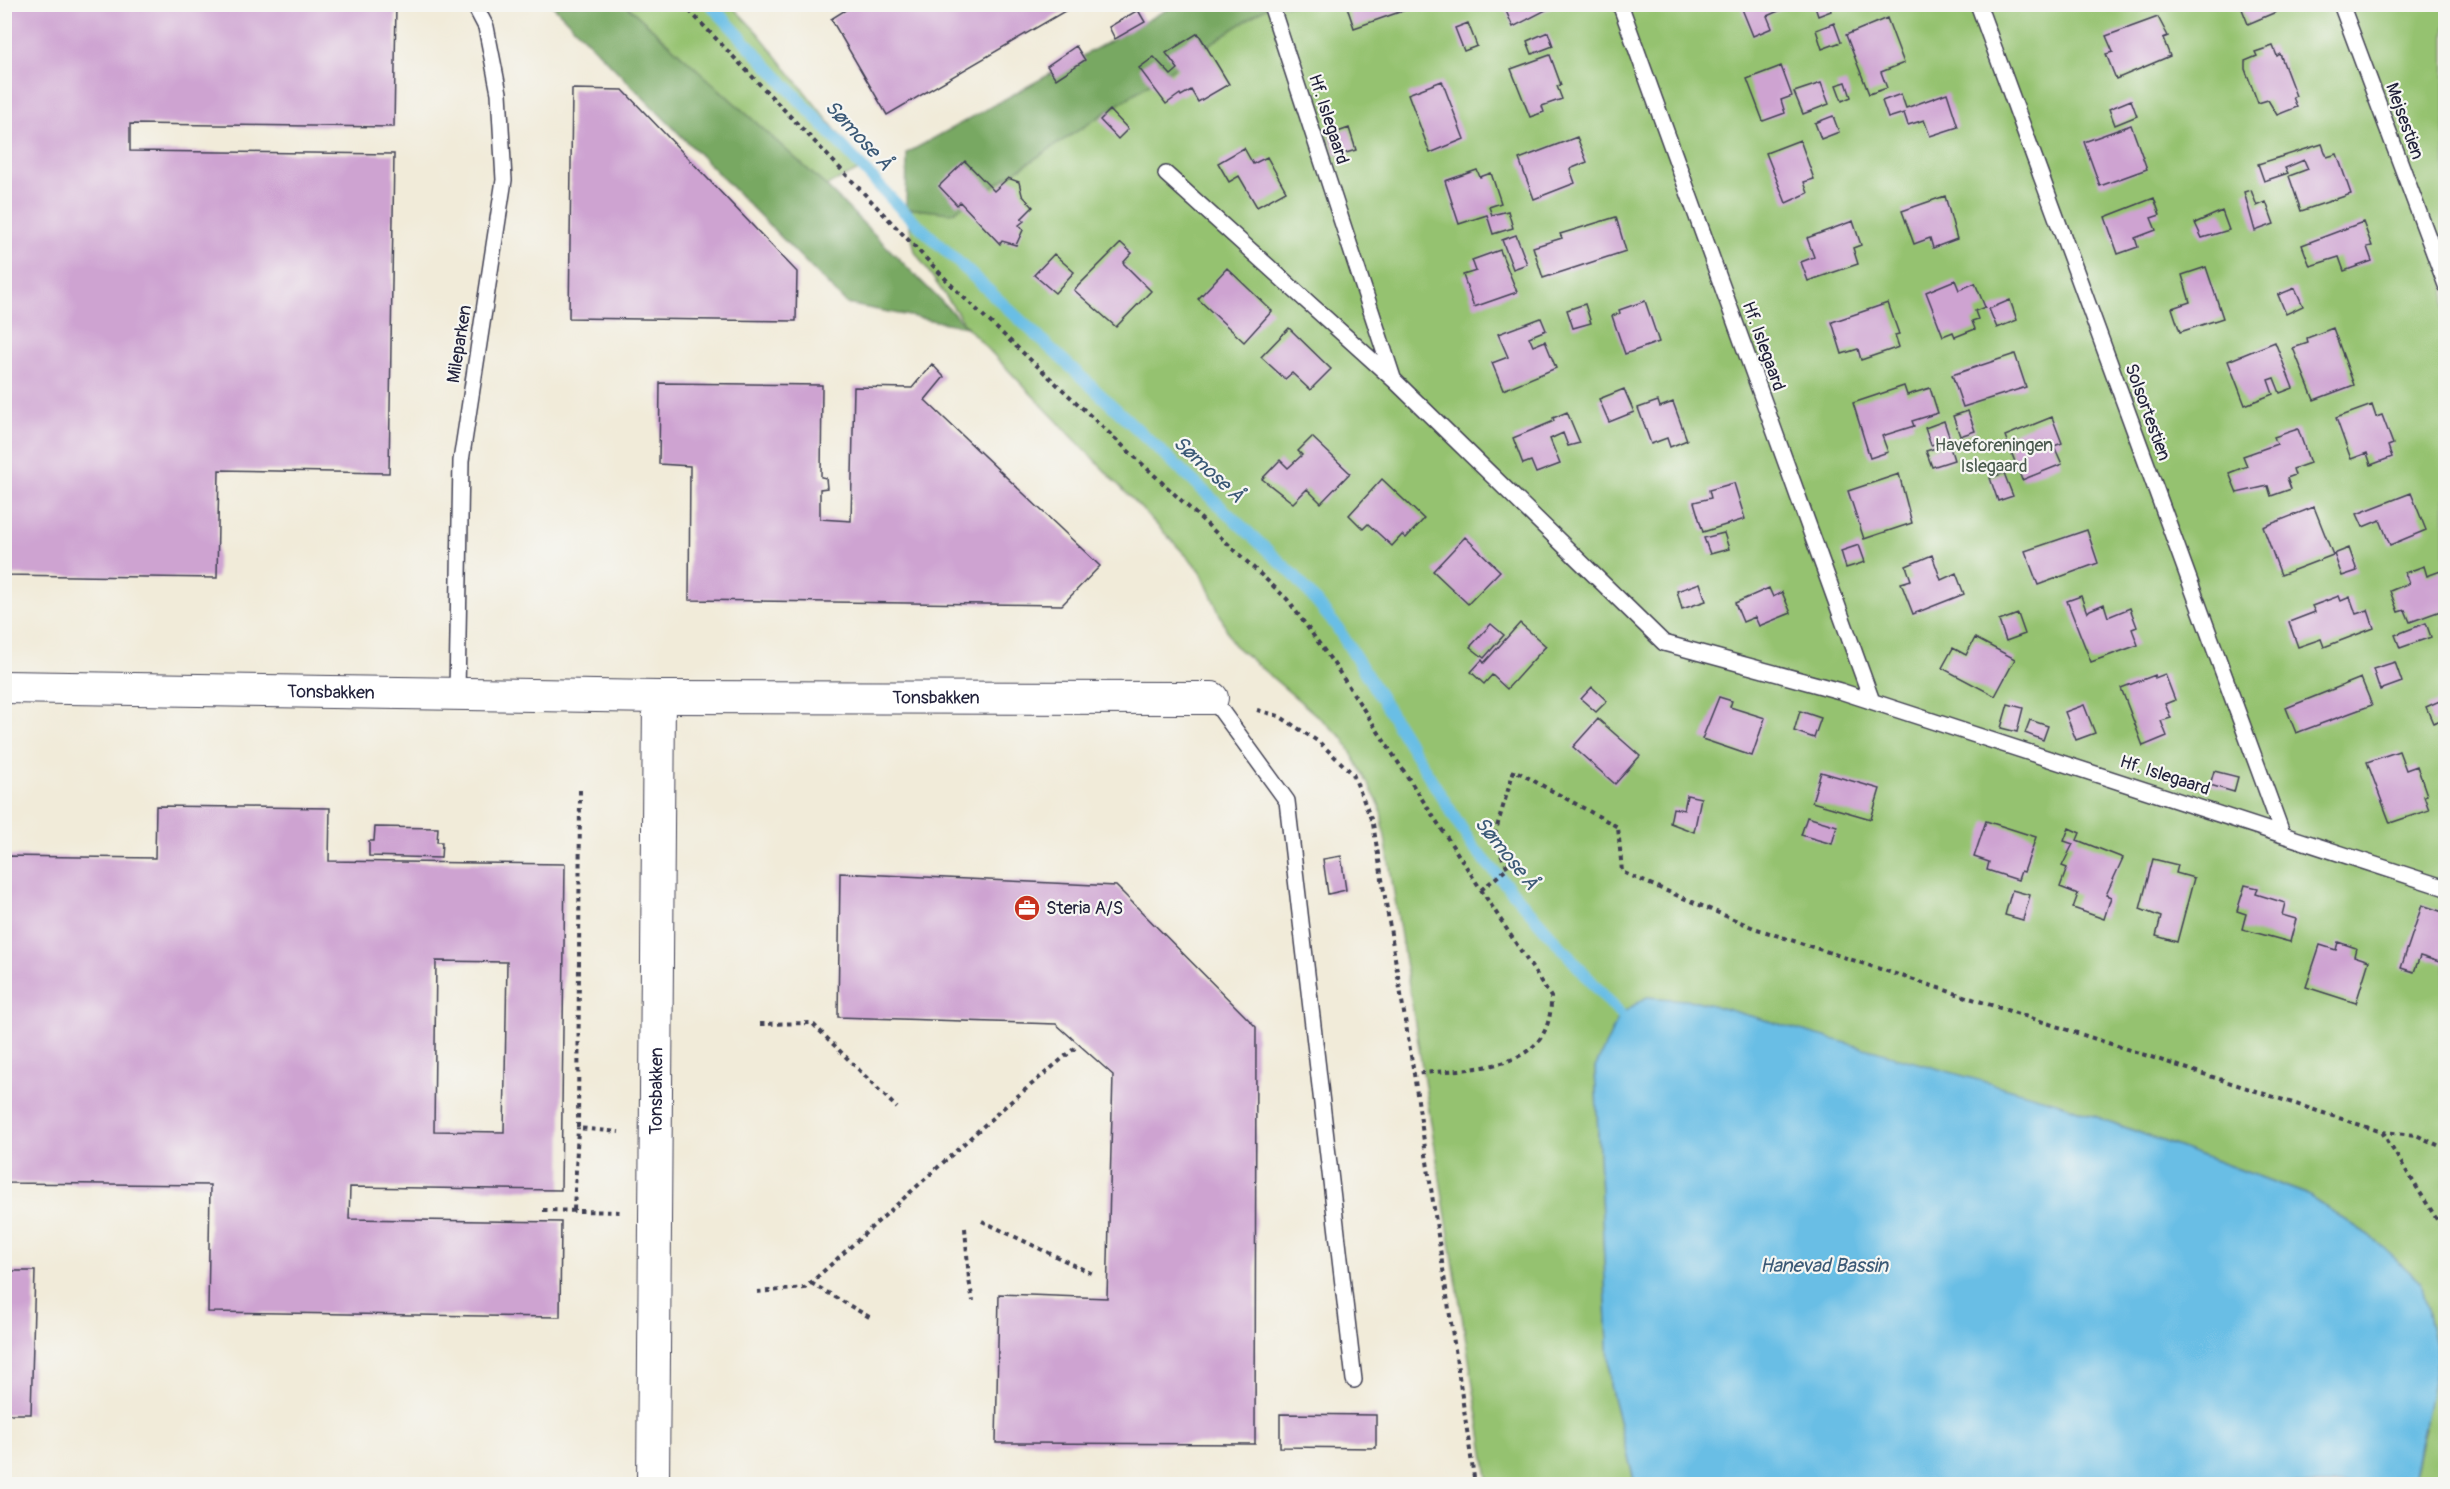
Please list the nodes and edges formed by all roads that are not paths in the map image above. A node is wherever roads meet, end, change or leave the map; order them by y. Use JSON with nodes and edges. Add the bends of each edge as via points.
{"nodes":[{"id":1,"x":474,"y":4,"type":"edge"},
{"id":2,"x":1620,"y":4,"type":"edge"},
{"id":3,"x":1978,"y":4,"type":"edge"},
{"id":4,"x":2341,"y":4,"type":"edge"},
{"id":5,"x":1274,"y":6,"type":"edge"},
{"id":6,"x":1166,"y":174,"type":"dead end"},
{"id":7,"x":2445,"y":285,"type":"edge"},
{"id":8,"x":1394,"y":380,"type":"junction"},
{"id":9,"x":4,"y":687,"type":"edge"},
{"id":10,"x":457,"y":693,"type":"junction"},
{"id":11,"x":659,"y":697,"type":"junction"},
{"id":12,"x":1212,"y":698,"type":"joint"},
{"id":13,"x":1872,"y":701,"type":"junction"},
{"id":14,"x":2282,"y":833,"type":"junction"},
{"id":15,"x":2445,"y":888,"type":"edge"},
{"id":16,"x":1354,"y":1380,"type":"dead end"},
{"id":17,"x":653,"y":1485,"type":"edge"}],
"edges":[{"from":1,"to":10,"type":"lane","name":"Mileparken","via":[[486,27],[499,93],[504,180],[461,460]]},
{"from":2,"to":13,"type":"lane","name":"Hf. Islegaard"},
{"from":3,"to":14,"type":"lane","name":"Solsortestien"},
{"from":4,"to":7,"type":"lane","name":"Mejsestien"},
{"from":5,"to":8,"type":"lane","name":"Hf. Islegaard"},
{"from":6,"to":8,"type":"lane","name":"Hf. Islegaard"},
{"from":8,"to":13,"type":"lane","name":"Hf. Islegaard","via":[[1664,643]]},
{"from":9,"to":10,"type":"street","name":"Tonsbakken"},
{"from":10,"to":11,"type":"street","name":"Tonsbakken"},
{"from":11,"to":12,"type":"street","name":"Tonsbakken"},
{"from":11,"to":17,"type":"street","name":"Tonsbakken"},
{"from":12,"to":16,"type":"lane","via":[[1287,801]]},
{"from":13,"to":14,"type":"lane","name":"Hf. Islegaard"},
{"from":14,"to":15,"type":"lane","name":"Hf. Islegaard"}]}
